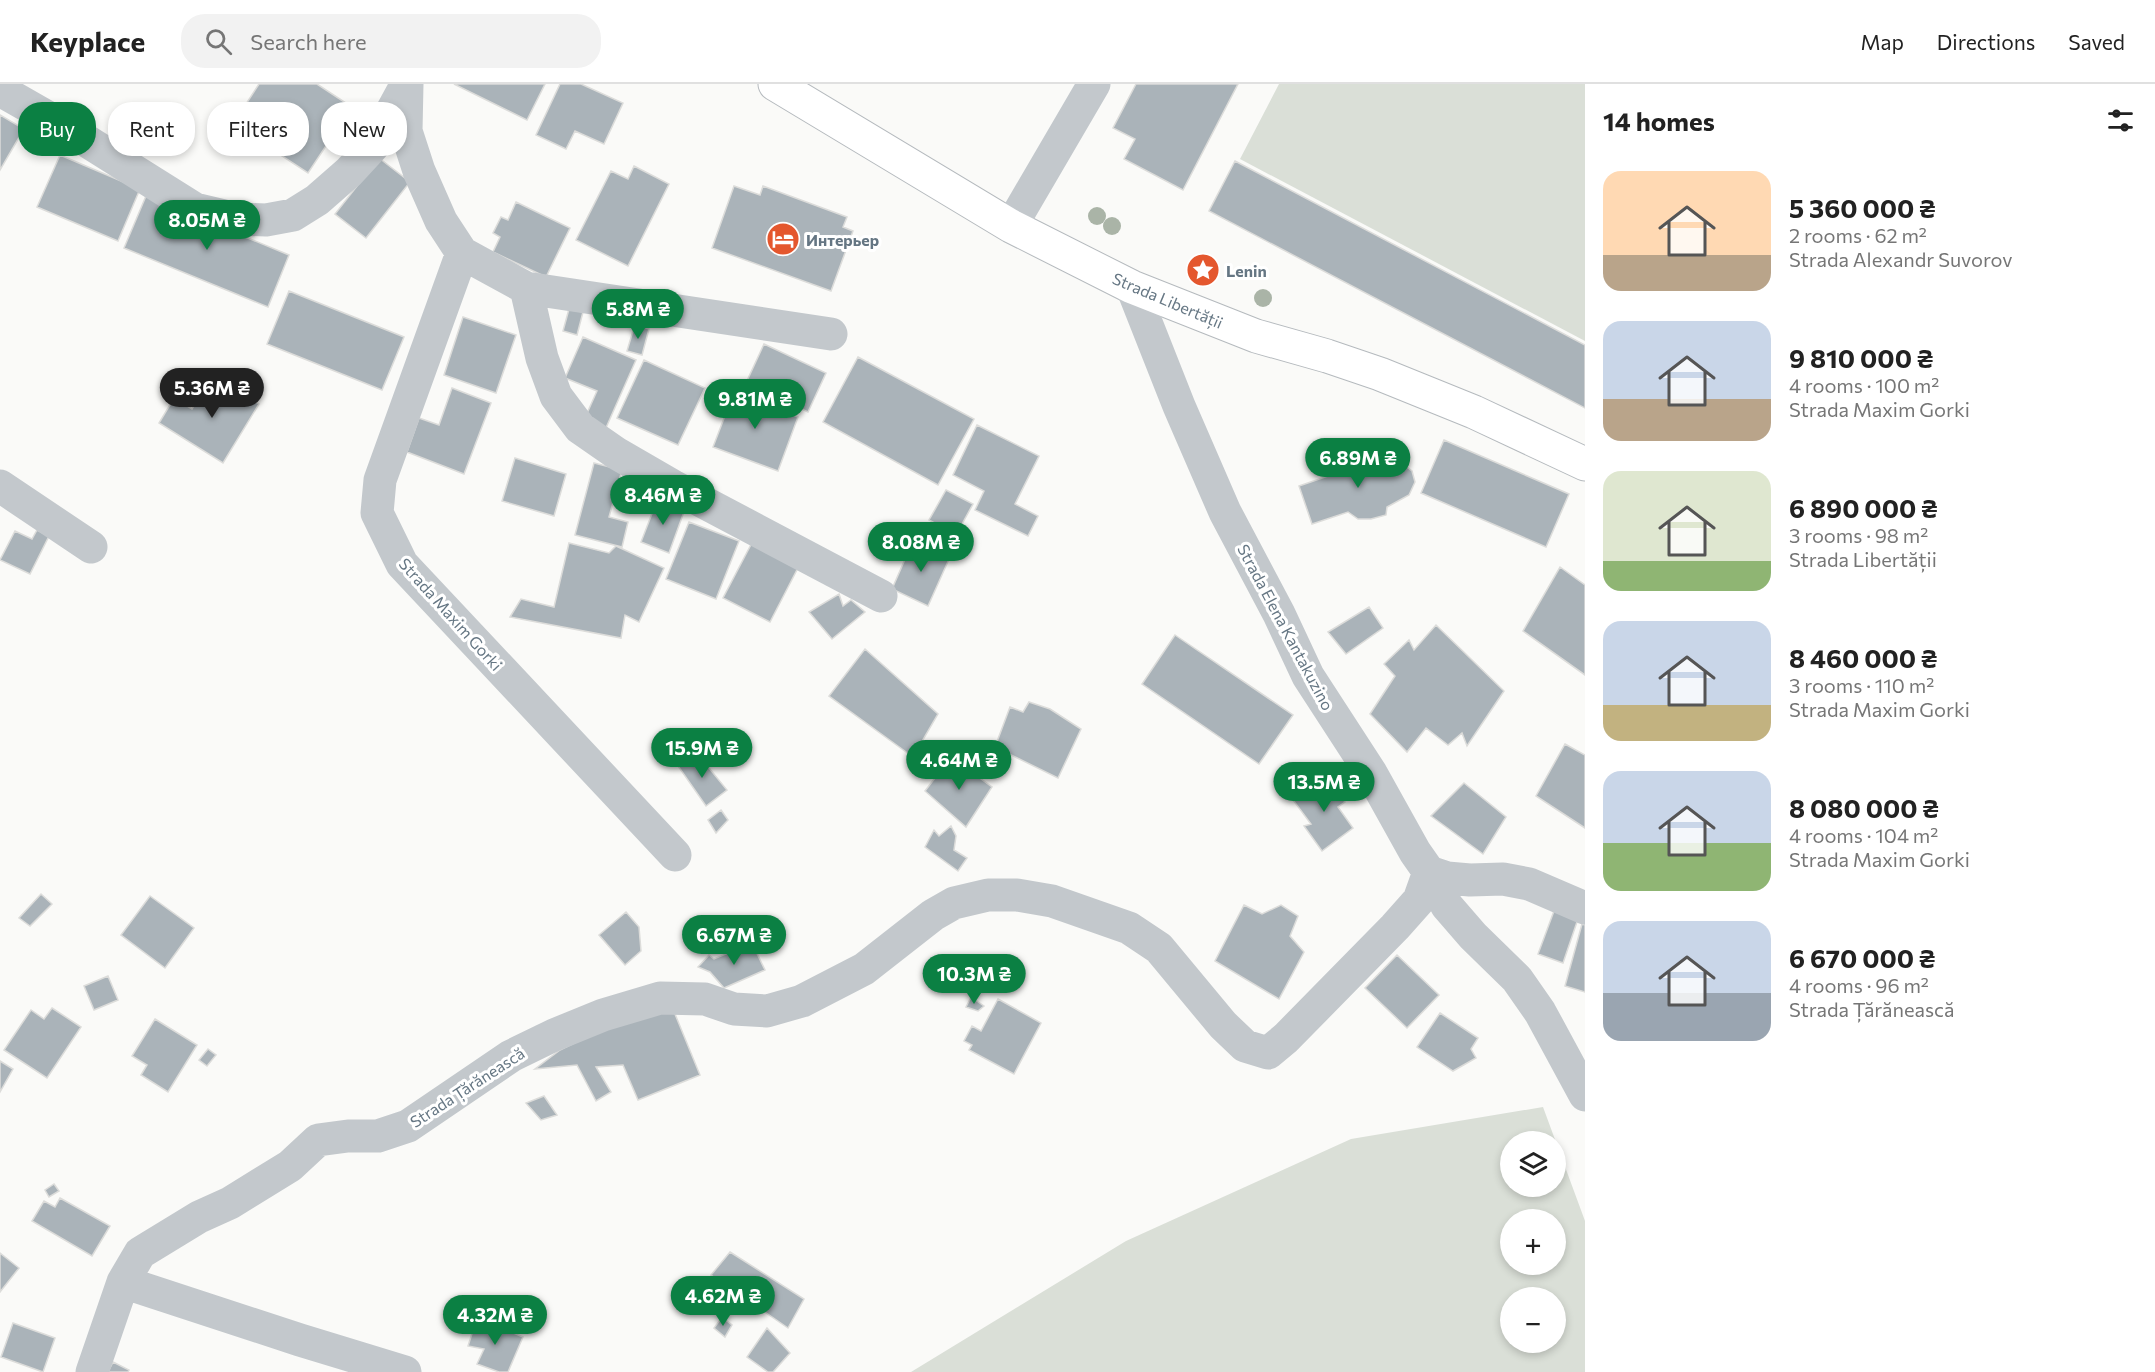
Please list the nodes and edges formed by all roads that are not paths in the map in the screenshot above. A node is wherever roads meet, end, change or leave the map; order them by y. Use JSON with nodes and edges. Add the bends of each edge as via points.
{"nodes":[{"id":1,"x":775,"y":84,"type":"edge"},
{"id":2,"x":1094,"y":84,"type":"edge"},
{"id":3,"x":406,"y":86,"type":"edge"},
{"id":4,"x":0,"y":90,"type":"edge"},
{"id":5,"x":1011,"y":226,"type":"junction"},
{"id":6,"x":462,"y":253,"type":"junction"},
{"id":7,"x":1132,"y":287,"type":"junction"},
{"id":8,"x":526,"y":288,"type":"junction"},
{"id":9,"x":831,"y":334,"type":"dead end"},
{"id":10,"x":1585,"y":464,"type":"edge"},
{"id":11,"x":0,"y":486,"type":"edge"},
{"id":12,"x":91,"y":547,"type":"dead end"},
{"id":13,"x":881,"y":597,"type":"dead end"},
{"id":14,"x":675,"y":855,"type":"dead end"},
{"id":15,"x":1429,"y":872,"type":"junction"},
{"id":16,"x":1585,"y":908,"type":"edge"},
{"id":17,"x":1585,"y":1095,"type":"edge"},
{"id":18,"x":123,"y":1282,"type":"junction"},
{"id":19,"x":92,"y":1372,"type":"edge"},
{"id":20,"x":405,"y":1372,"type":"edge"}],
"edges":[{"from":1,"to":5,"type":"main road","name":"Strada Libertății"},
{"from":2,"to":5,"type":"street"},
{"from":3,"to":4,"type":"street","via":[[373,146],[349,172],[317,200],[293,214],[266,220],[237,219],[195,209]]},
{"from":3,"to":6,"type":"street","via":[[406,131],[441,221]]},
{"from":5,"to":7,"type":"main road","name":"Strada Libertății"},
{"from":6,"to":8,"type":"street"},
{"from":6,"to":14,"type":"street","name":"Strada Maxim Gorki","via":[[380,480],[377,513],[402,564]]},
{"from":7,"to":10,"type":"main road","name":"Strada Libertății","via":[[1256,336],[1380,374]]},
{"from":7,"to":15,"type":"street","name":"Strada Elena Kantakuzino","via":[[1225,512],[1308,676]]},
{"from":8,"to":9,"type":"street"},
{"from":8,"to":13,"type":"street","via":[[542,358],[556,396],[580,428],[673,486]]},
{"from":11,"to":12,"type":"street"},
{"from":15,"to":16,"type":"street","via":[[1448,878],[1503,879],[1529,884]]},
{"from":15,"to":17,"type":"street","name":"Strada Elena Kantakuzino","via":[[1447,906],[1517,980],[1540,1012]]},
{"from":15,"to":18,"type":"street","name":"Strada Țărănească","via":[[1419,900],[1395,927],[1268,1053],[1245,1046],[1159,948],[1129,928],[1052,901],[988,895],[954,903],[864,969],[802,1001],[767,1011],[734,1009],[705,999],[660,998],[603,1015],[511,1056],[408,1126],[378,1136],[318,1140],[290,1166],[140,1253]]},
{"from":18,"to":19,"type":"street","name":"Strada Țărănească"},
{"from":18,"to":20,"type":"street"}]}
